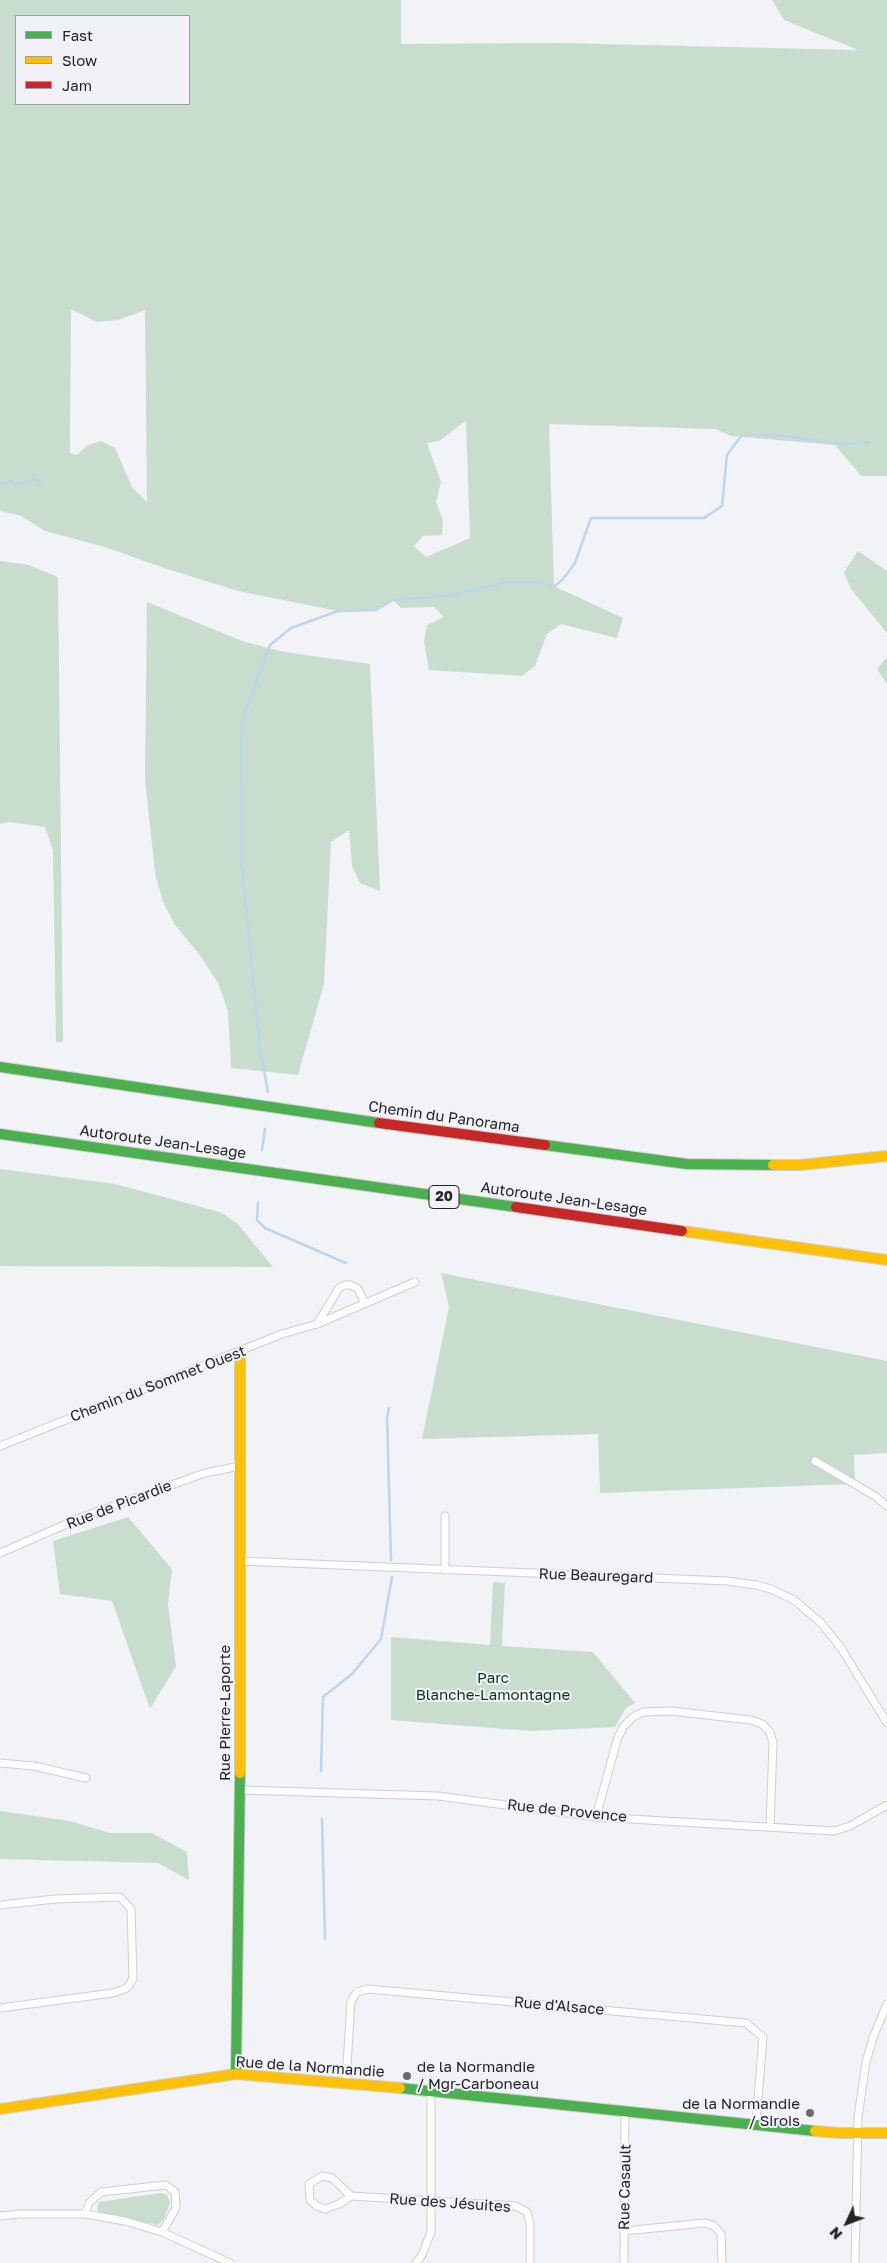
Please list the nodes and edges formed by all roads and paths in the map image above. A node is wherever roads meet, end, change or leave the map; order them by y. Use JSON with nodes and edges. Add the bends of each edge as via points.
{"nodes":[{"id":1,"x":0,"y":1068,"type":"edge"},
{"id":2,"x":0,"y":1134,"type":"edge"},
{"id":3,"x":887,"y":1156,"type":"edge"},
{"id":4,"x":887,"y":1260,"type":"edge"},
{"id":5,"x":415,"y":1282,"type":"dead end"},
{"id":6,"x":364,"y":1302,"type":"junction"},
{"id":7,"x":317,"y":1324,"type":"junction"},
{"id":8,"x":240,"y":1352,"type":"junction"},
{"id":9,"x":0,"y":1446,"type":"edge"},
{"id":10,"x":815,"y":1461,"type":"dead end"},
{"id":11,"x":240,"y":1466,"type":"junction"},
{"id":12,"x":887,"y":1506,"type":"edge"},
{"id":13,"x":445,"y":1516,"type":"dead end"},
{"id":14,"x":0,"y":1553,"type":"edge"},
{"id":15,"x":240,"y":1561,"type":"junction"},
{"id":16,"x":446,"y":1570,"type":"junction"},
{"id":17,"x":887,"y":1723,"type":"edge"},
{"id":18,"x":0,"y":1763,"type":"edge"},
{"id":19,"x":86,"y":1778,"type":"dead end"},
{"id":20,"x":240,"y":1790,"type":"junction"},
{"id":21,"x":887,"y":1805,"type":"edge"},
{"id":22,"x":596,"y":1817,"type":"junction"},
{"id":23,"x":770,"y":1826,"type":"junction"},
{"id":24,"x":0,"y":1905,"type":"edge"},
{"id":25,"x":887,"y":2004,"type":"edge"},
{"id":26,"x":0,"y":2008,"type":"edge"},
{"id":27,"x":236,"y":2074,"type":"junction"},
{"id":28,"x":346,"y":2082,"type":"junction"},
{"id":29,"x":431,"y":2092,"type":"junction"},
{"id":30,"x":0,"y":2109,"type":"edge"},
{"id":31,"x":625,"y":2112,"type":"junction"},
{"id":32,"x":756,"y":2123,"type":"junction"},
{"id":33,"x":887,"y":2133,"type":"edge"},
{"id":34,"x":856,"y":2134,"type":"junction"},
{"id":35,"x":351,"y":2196,"type":"junction"},
{"id":36,"x":431,"y":2202,"type":"junction"},
{"id":37,"x":85,"y":2214,"type":"junction"},
{"id":38,"x":0,"y":2216,"type":"edge"},
{"id":39,"x":624,"y":2231,"type":"junction"},
{"id":40,"x":162,"y":2232,"type":"junction"},
{"id":41,"x":230,"y":2263,"type":"edge"},
{"id":42,"x":416,"y":2263,"type":"edge"},
{"id":43,"x":530,"y":2263,"type":"edge"},
{"id":44,"x":624,"y":2263,"type":"edge"},
{"id":45,"x":722,"y":2263,"type":"edge"},
{"id":46,"x":855,"y":2263,"type":"edge"}],
"edges":[{"from":1,"to":3,"type":"main road","name":"Chemin du Panorama","via":[[686,1164],[800,1165]]},
{"from":2,"to":4,"type":"main road","name":"Autoroute Jean-Lesage","number":"20"},
{"from":5,"to":6,"type":"street","name":"Chemin du Sommet Ouest"},
{"from":6,"to":7,"type":"street","name":"Chemin du Sommet Ouest"},
{"from":6,"to":7,"type":"street","via":[[358,1289],[350,1285],[339,1288]]},
{"from":7,"to":8,"type":"street","name":"Chemin du Sommet Ouest","via":[[282,1334]]},
{"from":8,"to":9,"type":"street","name":"Chemin du Sommet Ouest"},
{"from":8,"to":11,"type":"main road","name":"Rue Pierre-Laporte"},
{"from":10,"to":12,"type":"street"},
{"from":11,"to":14,"type":"street","name":"Rue de Picardie","via":[[205,1473],[85,1516]]},
{"from":11,"to":15,"type":"main road","name":"Rue Pierre-Laporte"},
{"from":13,"to":16,"type":"street"},
{"from":15,"to":16,"type":"street","name":"Rue Beauregard"},
{"from":15,"to":20,"type":"main road","name":"Rue Pierre-Laporte"},
{"from":16,"to":17,"type":"street","name":"Rue Beauregard","via":[[727,1581],[771,1589],[803,1606],[821,1622],[841,1648]]},
{"from":18,"to":19,"type":"street","via":[[34,1766]]},
{"from":20,"to":22,"type":"street","name":"Rue de Provence","via":[[438,1796]]},
{"from":20,"to":27,"type":"main road","name":"Rue Pierre-Laporte"},
{"from":21,"to":23,"type":"street","name":"Rue de Provence","via":[[850,1826],[834,1831]]},
{"from":22,"to":23,"type":"street","name":"Rue de Provence"},
{"from":22,"to":23,"type":"street","via":[[616,1740],[623,1727],[632,1717],[643,1712],[671,1711],[751,1720],[770,1732],[773,1743]]},
{"from":24,"to":26,"type":"street","via":[[55,1899],[120,1898],[131,1909],[133,1979],[131,1984],[113,1993]]},
{"from":25,"to":34,"type":"street","via":[[866,2062]]},
{"from":27,"to":28,"type":"main road","name":"Rue de la Normandie"},
{"from":27,"to":30,"type":"main road","name":"Rue de la Normandie"},
{"from":28,"to":29,"type":"main road","name":"Rue de la Normandie"},
{"from":28,"to":32,"type":"street","name":"Rue d'Alsace","via":[[351,2001],[357,1992],[368,1989],[746,2023],[763,2037]]},
{"from":29,"to":31,"type":"main road","name":"Rue de la Normandie"},
{"from":29,"to":36,"type":"street"},
{"from":31,"to":32,"type":"main road","name":"Rue de la Normandie"},
{"from":31,"to":39,"type":"street","name":"Rue Casault"},
{"from":32,"to":34,"type":"main road","name":"Rue de la Normandie"},
{"from":33,"to":34,"type":"main road","name":"Rue de la Normandie"},
{"from":34,"to":46,"type":"street"},
{"from":35,"to":35,"type":"street","via":[[332,2178],[322,2176],[308,2184],[310,2200],[325,2209]]},
{"from":35,"to":36,"type":"street","name":"Rue des Jésuites"},
{"from":36,"to":42,"type":"street","via":[[431,2232]]},
{"from":36,"to":43,"type":"street","name":"Rue des Jésuites","via":[[516,2206],[527,2212]]},
{"from":37,"to":38,"type":"street"},
{"from":37,"to":40,"type":"street"},
{"from":37,"to":40,"type":"street","via":[[89,2204],[101,2192],[166,2185],[175,2192],[176,2208]]},
{"from":39,"to":44,"type":"street","name":"Rue Casault"},
{"from":39,"to":45,"type":"street","via":[[704,2223],[713,2225],[721,2234]]},
{"from":40,"to":41,"type":"street"}]}
